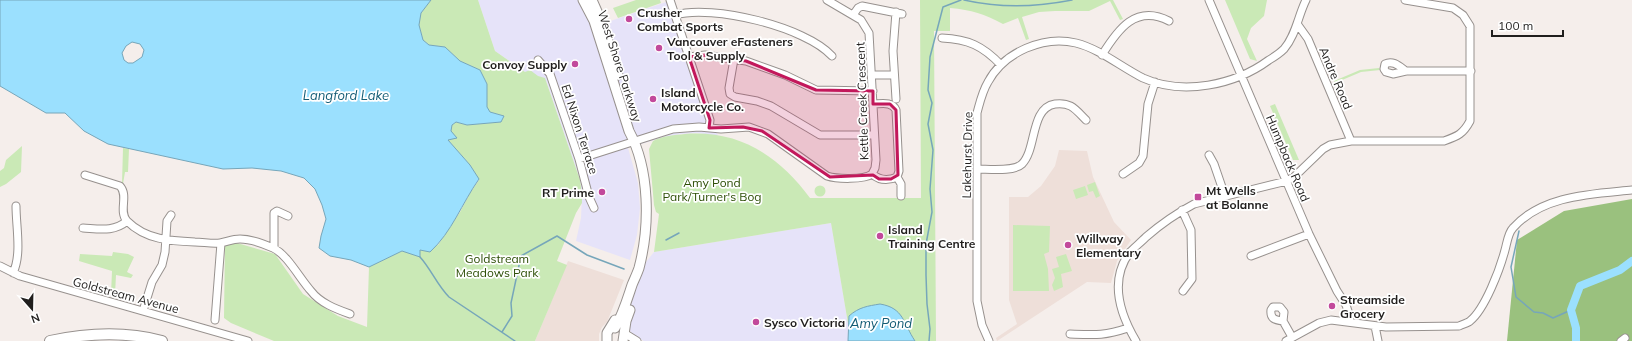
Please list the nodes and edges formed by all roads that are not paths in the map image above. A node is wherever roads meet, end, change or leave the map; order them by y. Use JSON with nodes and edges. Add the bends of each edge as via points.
{"nodes":[{"id":1,"x":583,"y":0,"type":"edge"},
{"id":2,"x":592,"y":0,"type":"edge"},
{"id":3,"x":670,"y":0,"type":"edge"},
{"id":4,"x":827,"y":0,"type":"edge"},
{"id":5,"x":1209,"y":0,"type":"edge"},
{"id":6,"x":1306,"y":0,"type":"edge"},
{"id":7,"x":1405,"y":0,"type":"edge"},
{"id":8,"x":675,"y":15,"type":"junction"},
{"id":9,"x":854,"y":15,"type":"junction"},
{"id":10,"x":1169,"y":21,"type":"dead end"},
{"id":11,"x":1298,"y":25,"type":"junction"},
{"id":12,"x":942,"y":38,"type":"dead end"},
{"id":13,"x":1102,"y":54,"type":"junction"},
{"id":14,"x":832,"y":56,"type":"dead end"},
{"id":15,"x":689,"y":57,"type":"junction"},
{"id":16,"x":734,"y":59,"type":"junction"},
{"id":17,"x":538,"y":60,"type":"dead end"},
{"id":18,"x":1001,"y":65,"type":"junction"},
{"id":19,"x":1406,"y":71,"type":"dead end"},
{"id":20,"x":1471,"y":71,"type":"junction"},
{"id":21,"x":872,"y":75,"type":"junction"},
{"id":22,"x":894,"y":75,"type":"junction"},
{"id":23,"x":1242,"y":76,"type":"junction"},
{"id":24,"x":1155,"y":82,"type":"junction"},
{"id":25,"x":873,"y":91,"type":"junction"},
{"id":26,"x":896,"y":99,"type":"dead end"},
{"id":27,"x":873,"y":104,"type":"junction"},
{"id":28,"x":1086,"y":120,"type":"dead end"},
{"id":29,"x":709,"y":128,"type":"junction"},
{"id":30,"x":874,"y":136,"type":"junction"},
{"id":31,"x":634,"y":140,"type":"junction"},
{"id":32,"x":1351,"y":141,"type":"junction"},
{"id":33,"x":1209,"y":156,"type":"dead end"},
{"id":34,"x":579,"y":159,"type":"junction"},
{"id":35,"x":977,"y":169,"type":"junction"},
{"id":36,"x":872,"y":174,"type":"junction"},
{"id":37,"x":1123,"y":174,"type":"dead end"},
{"id":38,"x":85,"y":175,"type":"dead end"},
{"id":39,"x":897,"y":177,"type":"junction"},
{"id":40,"x":1287,"y":180,"type":"junction"},
{"id":41,"x":1632,"y":190,"type":"edge"},
{"id":42,"x":901,"y":196,"type":"dead end"},
{"id":43,"x":1225,"y":196,"type":"junction"},
{"id":44,"x":16,"y":206,"type":"dead end"},
{"id":45,"x":594,"y":208,"type":"dead end"},
{"id":46,"x":1182,"y":210,"type":"junction"},
{"id":47,"x":171,"y":215,"type":"dead end"},
{"id":48,"x":288,"y":216,"type":"dead end"},
{"id":49,"x":127,"y":221,"type":"junction"},
{"id":50,"x":84,"y":228,"type":"dead end"},
{"id":51,"x":1309,"y":234,"type":"junction"},
{"id":52,"x":166,"y":241,"type":"junction"},
{"id":53,"x":221,"y":243,"type":"junction"},
{"id":54,"x":274,"y":248,"type":"junction"},
{"id":55,"x":1251,"y":256,"type":"dead end"},
{"id":56,"x":0,"y":266,"type":"edge"},
{"id":57,"x":13,"y":273,"type":"junction"},
{"id":58,"x":637,"y":274,"type":"junction"},
{"id":59,"x":1183,"y":291,"type":"dead end"},
{"id":60,"x":1346,"y":305,"type":"junction"},
{"id":61,"x":143,"y":311,"type":"junction"},
{"id":62,"x":350,"y":314,"type":"dead end"},
{"id":63,"x":215,"y":320,"type":"dead end"},
{"id":64,"x":1331,"y":320,"type":"junction"},
{"id":65,"x":1283,"y":321,"type":"dead end"},
{"id":66,"x":1350,"y":322,"type":"junction"},
{"id":67,"x":1375,"y":326,"type":"junction"},
{"id":68,"x":1128,"y":328,"type":"junction"},
{"id":69,"x":1070,"y":334,"type":"dead end"},
{"id":70,"x":608,"y":335,"type":"edge"},
{"id":71,"x":624,"y":337,"type":"edge"},
{"id":72,"x":1289,"y":339,"type":"edge"},
{"id":73,"x":50,"y":341,"type":"edge"},
{"id":74,"x":162,"y":341,"type":"edge"},
{"id":75,"x":248,"y":341,"type":"edge"},
{"id":76,"x":637,"y":341,"type":"edge"},
{"id":77,"x":988,"y":341,"type":"edge"},
{"id":78,"x":1136,"y":341,"type":"edge"},
{"id":79,"x":1378,"y":341,"type":"edge"}],
"edges":[{"from":1,"to":31,"type":"main road","name":"West Shore Parkway","via":[[594,21]]},
{"from":2,"to":31,"type":"main road","name":"West Shore Parkway","via":[[603,25],[634,129]]},
{"from":3,"to":8,"type":"street"},
{"from":4,"to":9,"type":"street","name":"Kettle Creek Crescent"},
{"from":5,"to":23,"type":"street","name":"Humpback Road"},
{"from":6,"to":11,"type":"street","name":"Lakehurst Drive","via":[[1301,9]]},
{"from":7,"to":20,"type":"street","via":[[1453,8],[1463,15],[1470,26]]},
{"from":8,"to":14,"type":"street","via":[[712,13],[768,24],[806,38],[823,47]]},
{"from":8,"to":15,"type":"street"},
{"from":9,"to":21,"type":"street","name":"Kettle Creek Crescent","via":[[864,23],[869,33]]},
{"from":9,"to":22,"type":"street","via":[[862,6],[899,13],[893,51]]},
{"from":10,"to":13,"type":"street","via":[[1159,16],[1141,17],[1126,23]]},
{"from":11,"to":23,"type":"street","name":"Lakehurst Drive","via":[[1284,49]]},
{"from":11,"to":32,"type":"street","name":"Andre Road","via":[[1308,39]]},
{"from":12,"to":18,"type":"street","via":[[972,43],[990,52]]},
{"from":13,"to":18,"type":"street","name":"Lakehurst Drive","via":[[1076,43],[1056,41],[1037,44],[1017,52]]},
{"from":13,"to":24,"type":"street","name":"Lakehurst Drive"},
{"from":15,"to":16,"type":"street","via":[[705,55]]},
{"from":15,"to":29,"type":"street","via":[[710,120]]},
{"from":16,"to":25,"type":"street","via":[[772,69],[814,90]]},
{"from":16,"to":30,"type":"street","via":[[729,88],[730,94],[735,97],[771,106],[820,135]]},
{"from":17,"to":34,"type":"street","name":"Ed Nixon Terrace","via":[[550,74]]},
{"from":18,"to":35,"type":"street","name":"Lakehurst Drive","via":[[988,80],[977,113]]},
{"from":19,"to":20,"type":"street"},
{"from":20,"to":32,"type":"street","via":[[1470,121],[1465,131],[1456,137],[1444,141]]},
{"from":21,"to":22,"type":"street"},
{"from":21,"to":25,"type":"street","name":"Kettle Creek Crescent"},
{"from":22,"to":26,"type":"street"},
{"from":23,"to":24,"type":"street","name":"Lakehurst Drive","via":[[1213,85],[1185,87]]},
{"from":23,"to":40,"type":"street","name":"Humpback Road"},
{"from":24,"to":37,"type":"street","via":[[1148,104],[1143,156],[1139,163]]},
{"from":25,"to":27,"type":"street","name":"Kettle Creek Crescent"},
{"from":27,"to":30,"type":"street","name":"Kettle Creek Crescent"},
{"from":27,"to":39,"type":"street","via":[[890,104],[896,110],[899,171]]},
{"from":28,"to":35,"type":"street","via":[[1072,106],[1063,103],[1051,105],[1042,111],[1028,156],[1022,165],[1010,169]]},
{"from":29,"to":31,"type":"street","via":[[673,129]]},
{"from":29,"to":36,"type":"street","via":[[743,127],[762,131],[830,177],[864,178]]},
{"from":30,"to":36,"type":"street","name":"Kettle Creek Crescent","via":[[876,165]]},
{"from":31,"to":34,"type":"street"},
{"from":31,"to":58,"type":"main road","name":"West Shore Parkway","via":[[643,169],[646,208],[646,230]]},
{"from":32,"to":40,"type":"street","via":[[1323,149],[1294,177]]},
{"from":33,"to":43,"type":"street"},
{"from":34,"to":45,"type":"street","name":"Ed Nixon Terrace"},
{"from":35,"to":77,"type":"street","name":"Lakehurst Drive","via":[[977,301]]},
{"from":36,"to":39,"type":"street","via":[[880,179]]},
{"from":38,"to":49,"type":"street","via":[[116,184],[122,189],[123,212]]},
{"from":39,"to":42,"type":"street","via":[[901,184]]},
{"from":40,"to":43,"type":"street"},
{"from":40,"to":51,"type":"street","name":"Humpback Road"},
{"from":41,"to":67,"type":"street","via":[[1591,194],[1550,203],[1526,217],[1510,232],[1498,276],[1478,312],[1470,321],[1459,326]]},
{"from":43,"to":46,"type":"street"},
{"from":44,"to":57,"type":"street","via":[[17,255]]},
{"from":46,"to":59,"type":"street","via":[[1192,230],[1192,279]]},
{"from":46,"to":68,"type":"street","via":[[1156,228],[1131,251],[1123,264],[1118,281],[1119,304]]},
{"from":47,"to":52,"type":"street","via":[[167,221]]},
{"from":48,"to":54,"type":"street","via":[[274,212]]},
{"from":49,"to":50,"type":"street","via":[[114,229]]},
{"from":49,"to":52,"type":"street","via":[[149,235]]},
{"from":51,"to":55,"type":"street"},
{"from":51,"to":60,"type":"street","name":"Humpback Road"},
{"from":52,"to":53,"type":"street"},
{"from":52,"to":61,"type":"street","via":[[162,265],[152,282]]},
{"from":53,"to":54,"type":"street","via":[[230,239],[242,239]]},
{"from":53,"to":63,"type":"street"},
{"from":54,"to":62,"type":"street","via":[[312,293],[335,309]]},
{"from":56,"to":57,"type":"street","name":"Goldstream Avenue"},
{"from":57,"to":61,"type":"street","name":"Goldstream Avenue"},
{"from":58,"to":70,"type":"main road","name":"West Shore Parkway","via":[[628,300]]},
{"from":58,"to":71,"type":"main road","name":"West Shore Parkway","via":[[638,284],[626,321]]},
{"from":60,"to":64,"type":"street","via":[[1343,314]]},
{"from":60,"to":66,"type":"street","name":"Humpback Road"},
{"from":61,"to":75,"type":"street","name":"Goldstream Avenue"},
{"from":64,"to":66,"type":"street"},
{"from":64,"to":72,"type":"street","via":[[1319,323]]},
{"from":65,"to":72,"type":"street"},
{"from":66,"to":67,"type":"street"},
{"from":67,"to":79,"type":"street"},
{"from":68,"to":69,"type":"street","via":[[1096,336]]},
{"from":68,"to":78,"type":"street"},
{"from":70,"to":71,"type":"main road","via":[[621,330]]},
{"from":71,"to":76,"type":"street"},
{"from":73,"to":74,"type":"highway","via":[[90,334],[113,334]]}]}
